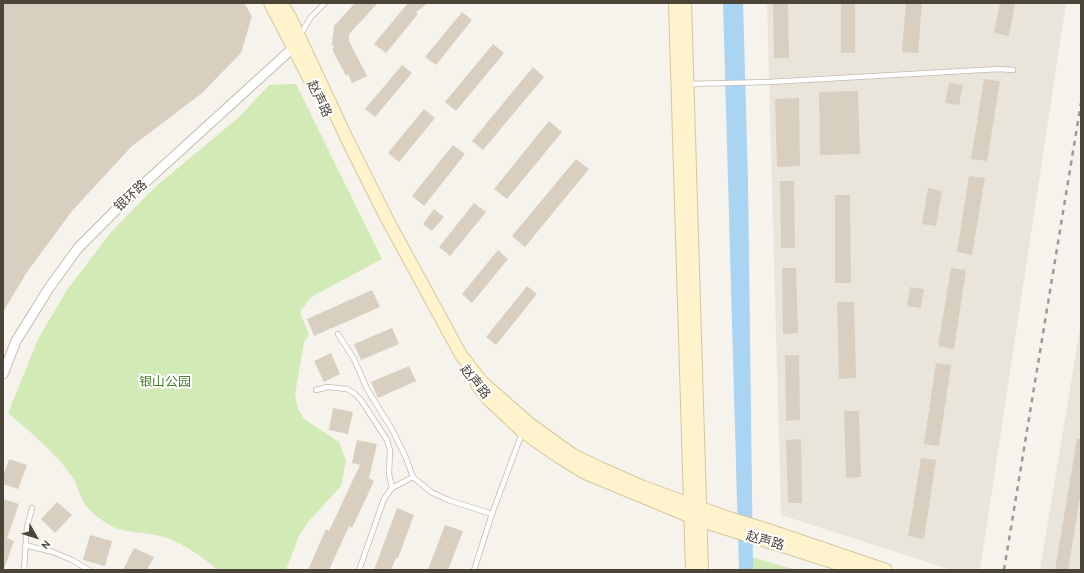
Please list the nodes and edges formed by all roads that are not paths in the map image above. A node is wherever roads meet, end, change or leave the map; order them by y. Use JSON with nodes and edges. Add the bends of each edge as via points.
{"nodes":[{"id":1,"x":270,"y":3,"type":"edge"},
{"id":2,"x":282,"y":3,"type":"edge"},
{"id":3,"x":325,"y":3,"type":"edge"},
{"id":4,"x":675,"y":3,"type":"edge"},
{"id":5,"x":685,"y":3,"type":"edge"},
{"id":6,"x":296,"y":42,"type":"junction"},
{"id":7,"x":1013,"y":70,"type":"dead end"},
{"id":8,"x":688,"y":84,"type":"junction"},
{"id":9,"x":338,"y":334,"type":"dead end"},
{"id":10,"x":3,"y":374,"type":"edge"},
{"id":11,"x":316,"y":390,"type":"dead end"},
{"id":12,"x":523,"y":432,"type":"junction"},
{"id":13,"x":413,"y":477,"type":"junction"},
{"id":14,"x":392,"y":488,"type":"junction"},
{"id":15,"x":695,"y":506,"type":"junction"},
{"id":16,"x":32,"y":508,"type":"dead end"},
{"id":17,"x":492,"y":514,"type":"junction"},
{"id":18,"x":695,"y":519,"type":"junction"},
{"id":19,"x":25,"y":545,"type":"junction"},
{"id":20,"x":24,"y":570,"type":"edge"},
{"id":21,"x":89,"y":570,"type":"edge"},
{"id":22,"x":359,"y":570,"type":"edge"},
{"id":23,"x":474,"y":570,"type":"edge"},
{"id":24,"x":692,"y":570,"type":"edge"},
{"id":25,"x":702,"y":570,"type":"edge"},
{"id":26,"x":857,"y":570,"type":"edge"},
{"id":27,"x":886,"y":570,"type":"edge"}],
"edges":[{"from":1,"to":6,"type":"street","name":"赵声路"},
{"from":2,"to":6,"type":"street","via":[[291,19]]},
{"from":3,"to":6,"type":"lane","via":[[311,17]]},
{"from":4,"to":15,"type":"street"},
{"from":5,"to":8,"type":"street"},
{"from":6,"to":10,"type":"street","name":"银环路","via":[[78,248],[16,340]]},
{"from":6,"to":12,"type":"street","name":"赵声路","via":[[357,176],[453,355],[489,400]]},
{"from":6,"to":15,"type":"street","via":[[415,272],[461,354],[482,382],[530,424],[573,455],[643,487]]},
{"from":7,"to":8,"type":"lane"},
{"from":8,"to":15,"type":"street"},
{"from":9,"to":13,"type":"lane","via":[[393,431]]},
{"from":11,"to":14,"type":"lane","via":[[327,387],[347,389],[361,400],[387,440]]},
{"from":12,"to":17,"type":"lane"},
{"from":12,"to":18,"type":"street","name":"赵声路","via":[[585,473]]},
{"from":13,"to":14,"type":"lane"},
{"from":13,"to":17,"type":"lane","via":[[431,492],[448,500]]},
{"from":14,"to":22,"type":"lane","via":[[384,498]]},
{"from":15,"to":18,"type":"street"},
{"from":15,"to":27,"type":"street"},
{"from":16,"to":19,"type":"lane"},
{"from":17,"to":23,"type":"lane"},
{"from":18,"to":24,"type":"street"},
{"from":18,"to":25,"type":"street"},
{"from":18,"to":26,"type":"street","name":"赵声路"},
{"from":19,"to":20,"type":"lane"},
{"from":19,"to":21,"type":"lane","via":[[53,552]]}]}
